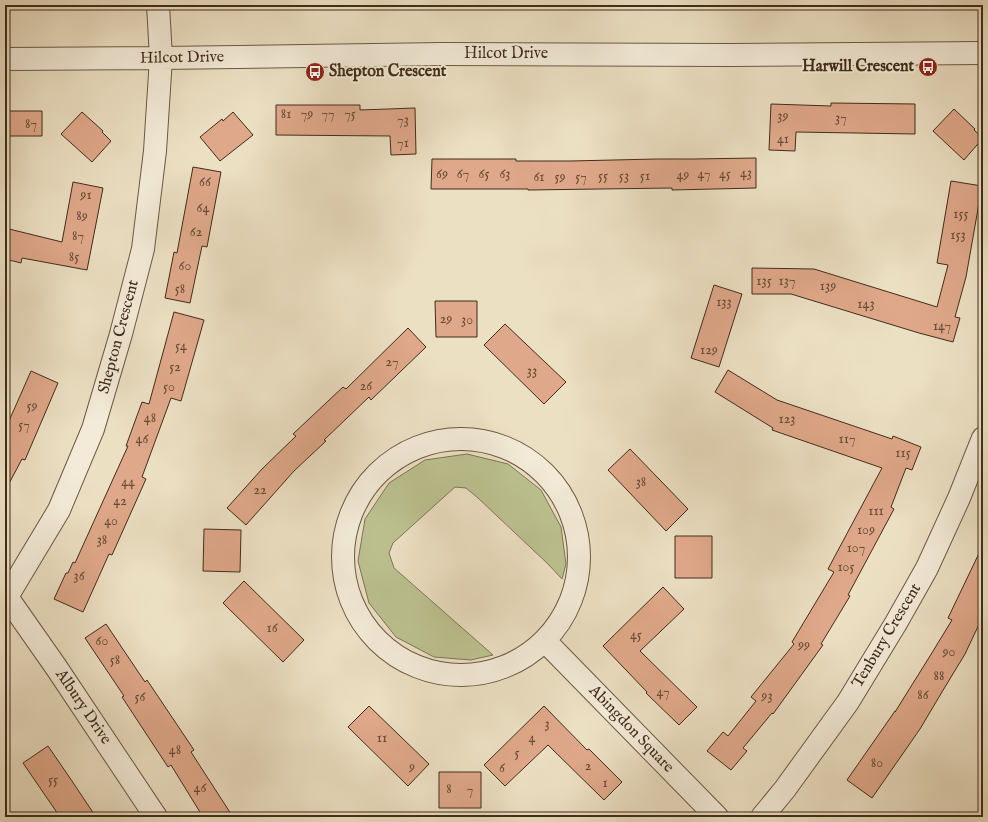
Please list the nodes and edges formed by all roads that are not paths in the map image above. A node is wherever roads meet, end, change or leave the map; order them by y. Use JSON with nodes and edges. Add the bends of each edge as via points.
{"nodes":[{"id":1,"x":158,"y":5,"type":"edge"},
{"id":2,"x":983,"y":53,"type":"edge"},
{"id":3,"x":161,"y":58,"type":"junction"},
{"id":4,"x":5,"y":59,"type":"edge"},
{"id":5,"x":983,"y":438,"type":"edge"},
{"id":6,"x":6,"y":599,"type":"edge"},
{"id":7,"x":546,"y":641,"type":"junction"},
{"id":8,"x":156,"y":817,"type":"edge"},
{"id":9,"x":717,"y":817,"type":"edge"},
{"id":10,"x":762,"y":817,"type":"edge"}],
"edges":[{"from":1,"to":3,"type":"street","name":"Shepton Crescent"},
{"from":2,"to":3,"type":"street","name":"Hilcot Drive","via":[[442,54]]},
{"from":3,"to":4,"type":"street","name":"Hilcot Drive"},
{"from":3,"to":6,"type":"street","name":"Shepton Crescent","via":[[155,151],[143,249],[122,334],[93,429],[59,510]]},
{"from":5,"to":10,"type":"street","name":"Tenbury Crescent","via":[[927,568],[896,623],[848,702]]},
{"from":6,"to":8,"type":"street","name":"Albury Drive","via":[[56,667]]},
{"from":7,"to":7,"type":"street","via":[[514,664],[476,675],[437,673],[400,659],[370,634],[350,600],[342,562],[347,523],[364,488],[392,460],[427,443],[466,438],[504,446],[538,466],[564,496],[578,532],[579,571],[568,609]]},
{"from":7,"to":9,"type":"street","name":"Abingdon Square"}]}
